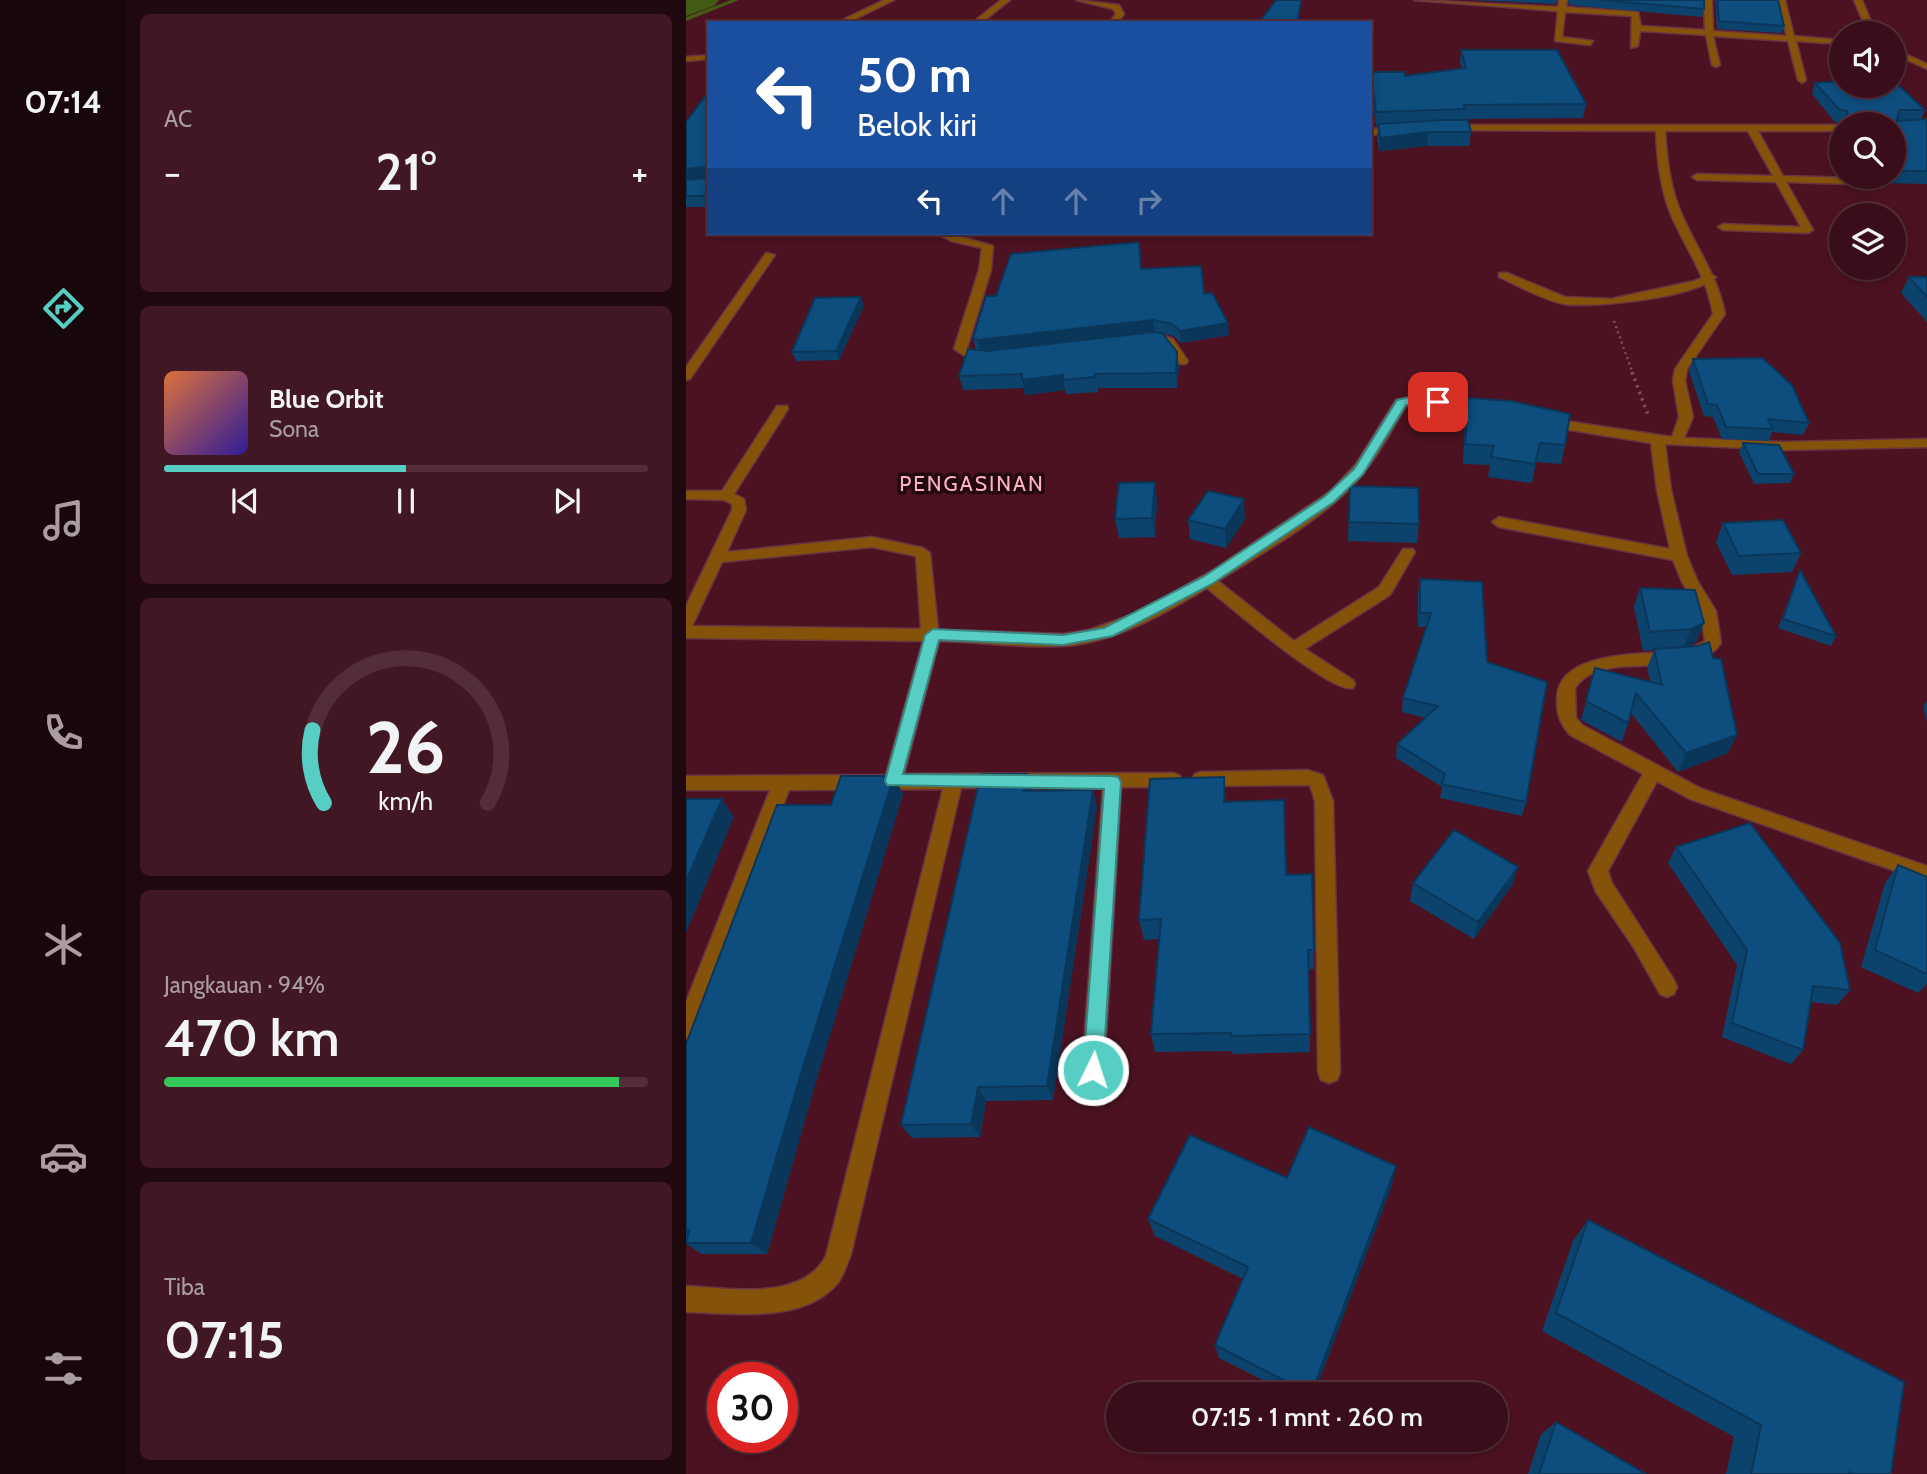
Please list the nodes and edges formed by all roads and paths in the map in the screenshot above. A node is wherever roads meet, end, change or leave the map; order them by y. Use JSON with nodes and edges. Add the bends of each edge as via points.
{"nodes":[{"id":1,"x":890,"y":0,"type":"edge"},
{"id":2,"x":1006,"y":0,"type":"edge"},
{"id":3,"x":1080,"y":0,"type":"edge"},
{"id":4,"x":1418,"y":0,"type":"edge"},
{"id":5,"x":1635,"y":0,"type":"edge"},
{"id":6,"x":1708,"y":0,"type":"edge"},
{"id":7,"x":1781,"y":0,"type":"edge"},
{"id":8,"x":1858,"y":1,"type":"edge"},
{"id":9,"x":1490,"y":2,"type":"edge"},
{"id":10,"x":1563,"y":5,"type":"edge"},
{"id":11,"x":1635,"y":13,"type":"junction"},
{"id":12,"x":844,"y":21,"type":"edge"},
{"id":13,"x":979,"y":21,"type":"edge"},
{"id":14,"x":1115,"y":21,"type":"edge"},
{"id":15,"x":1867,"y":21,"type":"edge"},
{"id":16,"x":1637,"y":28,"type":"junction"},
{"id":17,"x":1709,"y":33,"type":"junction"},
{"id":18,"x":1791,"y":39,"type":"junction"},
{"id":19,"x":1829,"y":41,"type":"edge"},
{"id":20,"x":1590,"y":43,"type":"dead end"},
{"id":21,"x":1634,"y":46,"type":"dead end"},
{"id":22,"x":707,"y":57,"type":"edge"},
{"id":23,"x":1906,"y":57,"type":"edge"},
{"id":24,"x":686,"y":59,"type":"edge"},
{"id":25,"x":1716,"y":65,"type":"dead end"},
{"id":26,"x":1927,"y":67,"type":"edge"},
{"id":27,"x":1802,"y":80,"type":"dead end"},
{"id":28,"x":1660,"y":128,"type":"junction"},
{"id":29,"x":1829,"y":128,"type":"edge"},
{"id":30,"x":1412,"y":129,"type":"edge"},
{"id":31,"x":1432,"y":129,"type":"edge"},
{"id":32,"x":1752,"y":129,"type":"junction"},
{"id":33,"x":1372,"y":132,"type":"edge"},
{"id":34,"x":1697,"y":177,"type":"dead end"},
{"id":35,"x":1781,"y":179,"type":"junction"},
{"id":36,"x":1829,"y":180,"type":"edge"},
{"id":37,"x":1723,"y":227,"type":"dead end"},
{"id":38,"x":946,"y":235,"type":"edge"},
{"id":39,"x":770,"y":255,"type":"dead end"},
{"id":40,"x":1503,"y":275,"type":"dead end"},
{"id":41,"x":1710,"y":277,"type":"junction"},
{"id":42,"x":1611,"y":302,"type":"junction"},
{"id":43,"x":1142,"y":340,"type":"edge"},
{"id":44,"x":1003,"y":358,"type":"edge"},
{"id":45,"x":1182,"y":360,"type":"dead end"},
{"id":46,"x":686,"y":376,"type":"edge"},
{"id":47,"x":782,"y":409,"type":"dead end"},
{"id":48,"x":1510,"y":415,"type":"edge"},
{"id":49,"x":1534,"y":420,"type":"edge"},
{"id":50,"x":1657,"y":438,"type":"junction"},
{"id":51,"x":1676,"y":442,"type":"junction"},
{"id":52,"x":1927,"y":443,"type":"edge"},
{"id":53,"x":686,"y":495,"type":"edge"},
{"id":54,"x":726,"y":496,"type":"junction"},
{"id":55,"x":1499,"y":522,"type":"dead end"},
{"id":56,"x":1408,"y":552,"type":"dead end"},
{"id":57,"x":1679,"y":556,"type":"junction"},
{"id":58,"x":717,"y":558,"type":"junction"},
{"id":59,"x":1208,"y":581,"type":"junction"},
{"id":60,"x":686,"y":623,"type":"edge"},
{"id":61,"x":686,"y":632,"type":"edge"},
{"id":62,"x":931,"y":635,"type":"junction"},
{"id":63,"x":1293,"y":649,"type":"junction"},
{"id":64,"x":1347,"y":684,"type":"dead end"},
{"id":65,"x":1653,"y":772,"type":"junction"},
{"id":66,"x":954,"y":780,"type":"junction"},
{"id":67,"x":783,"y":781,"type":"junction"},
{"id":68,"x":893,"y":781,"type":"junction"},
{"id":69,"x":1112,"y":782,"type":"junction"},
{"id":70,"x":686,"y":783,"type":"edge"},
{"id":71,"x":1927,"y":874,"type":"edge"},
{"id":72,"x":1667,"y":987,"type":"dead end"},
{"id":73,"x":686,"y":1029,"type":"edge"},
{"id":74,"x":1093,"y":1070,"type":"dead end"},
{"id":75,"x":1329,"y":1072,"type":"dead end"},
{"id":76,"x":686,"y":1299,"type":"edge"}],
"edges":[{"from":1,"to":12,"type":"street"},
{"from":2,"to":13,"type":"street"},
{"from":3,"to":14,"type":"street","via":[[1116,7],[1120,14]]},
{"from":4,"to":9,"type":"street"},
{"from":5,"to":11,"type":"street"},
{"from":6,"to":17,"type":"street"},
{"from":7,"to":18,"type":"street"},
{"from":8,"to":15,"type":"street"},
{"from":9,"to":10,"type":"street"},
{"from":10,"to":11,"type":"street"},
{"from":10,"to":20,"type":"street","via":[[1558,40]]},
{"from":11,"to":16,"type":"street"},
{"from":16,"to":17,"type":"street"},
{"from":16,"to":21,"type":"street"},
{"from":17,"to":18,"type":"street"},
{"from":17,"to":25,"type":"street"},
{"from":18,"to":19,"type":"street"},
{"from":18,"to":27,"type":"street"},
{"from":22,"to":24,"type":"street"},
{"from":23,"to":26,"type":"street"},
{"from":28,"to":31,"type":"street"},
{"from":28,"to":32,"type":"street"},
{"from":28,"to":41,"type":"street","via":[[1664,176],[1672,204]]},
{"from":29,"to":32,"type":"street"},
{"from":30,"to":33,"type":"street"},
{"from":32,"to":35,"type":"street"},
{"from":34,"to":35,"type":"street"},
{"from":35,"to":36,"type":"street"},
{"from":35,"to":37,"type":"street","via":[[1808,230]]},
{"from":38,"to":44,"type":"street","via":[[988,246],[960,349],[977,358]]},
{"from":39,"to":46,"type":"street"},
{"from":40,"to":42,"type":"street","via":[[1563,300]]},
{"from":41,"to":42,"type":"street","via":[[1698,284]]},
{"from":41,"to":51,"type":"street","via":[[1719,314],[1681,369],[1686,417]]},
{"from":42,"to":50,"type":"path","via":[[1634,381]]},
{"from":43,"to":45,"type":"street","via":[[1163,339]]},
{"from":47,"to":54,"type":"street"},
{"from":48,"to":59,"type":"street","via":[[1429,401],[1401,403],[1343,488]]},
{"from":49,"to":50,"type":"street"},
{"from":50,"to":51,"type":"street"},
{"from":50,"to":57,"type":"street"},
{"from":51,"to":52,"type":"street","via":[[1821,448]]},
{"from":53,"to":54,"type":"street"},
{"from":54,"to":58,"type":"street","via":[[740,502],[739,510]]},
{"from":55,"to":57,"type":"street"},
{"from":56,"to":63,"type":"street","via":[[1385,591]]},
{"from":57,"to":65,"type":"street","via":[[1708,611],[1713,643],[1701,652],[1680,657],[1592,666],[1577,674],[1567,688],[1567,720],[1576,730]]},
{"from":58,"to":60,"type":"street"},
{"from":58,"to":62,"type":"street","via":[[872,542],[923,554]]},
{"from":59,"to":62,"type":"street","via":[[1108,632],[1084,638]]},
{"from":59,"to":63,"type":"street"},
{"from":61,"to":62,"type":"street"},
{"from":62,"to":68,"type":"street"},
{"from":63,"to":64,"type":"street"},
{"from":65,"to":71,"type":"street","via":[[1696,794]]},
{"from":65,"to":72,"type":"street","via":[[1598,871]]},
{"from":66,"to":68,"type":"street"},
{"from":66,"to":69,"type":"street"},
{"from":66,"to":76,"type":"street","via":[[839,1254],[829,1274],[801,1295],[781,1299]]},
{"from":67,"to":68,"type":"street"},
{"from":67,"to":70,"type":"street"},
{"from":67,"to":73,"type":"street"},
{"from":69,"to":74,"type":"street"},
{"from":69,"to":75,"type":"street","via":[[1317,780],[1324,801]]}]}
